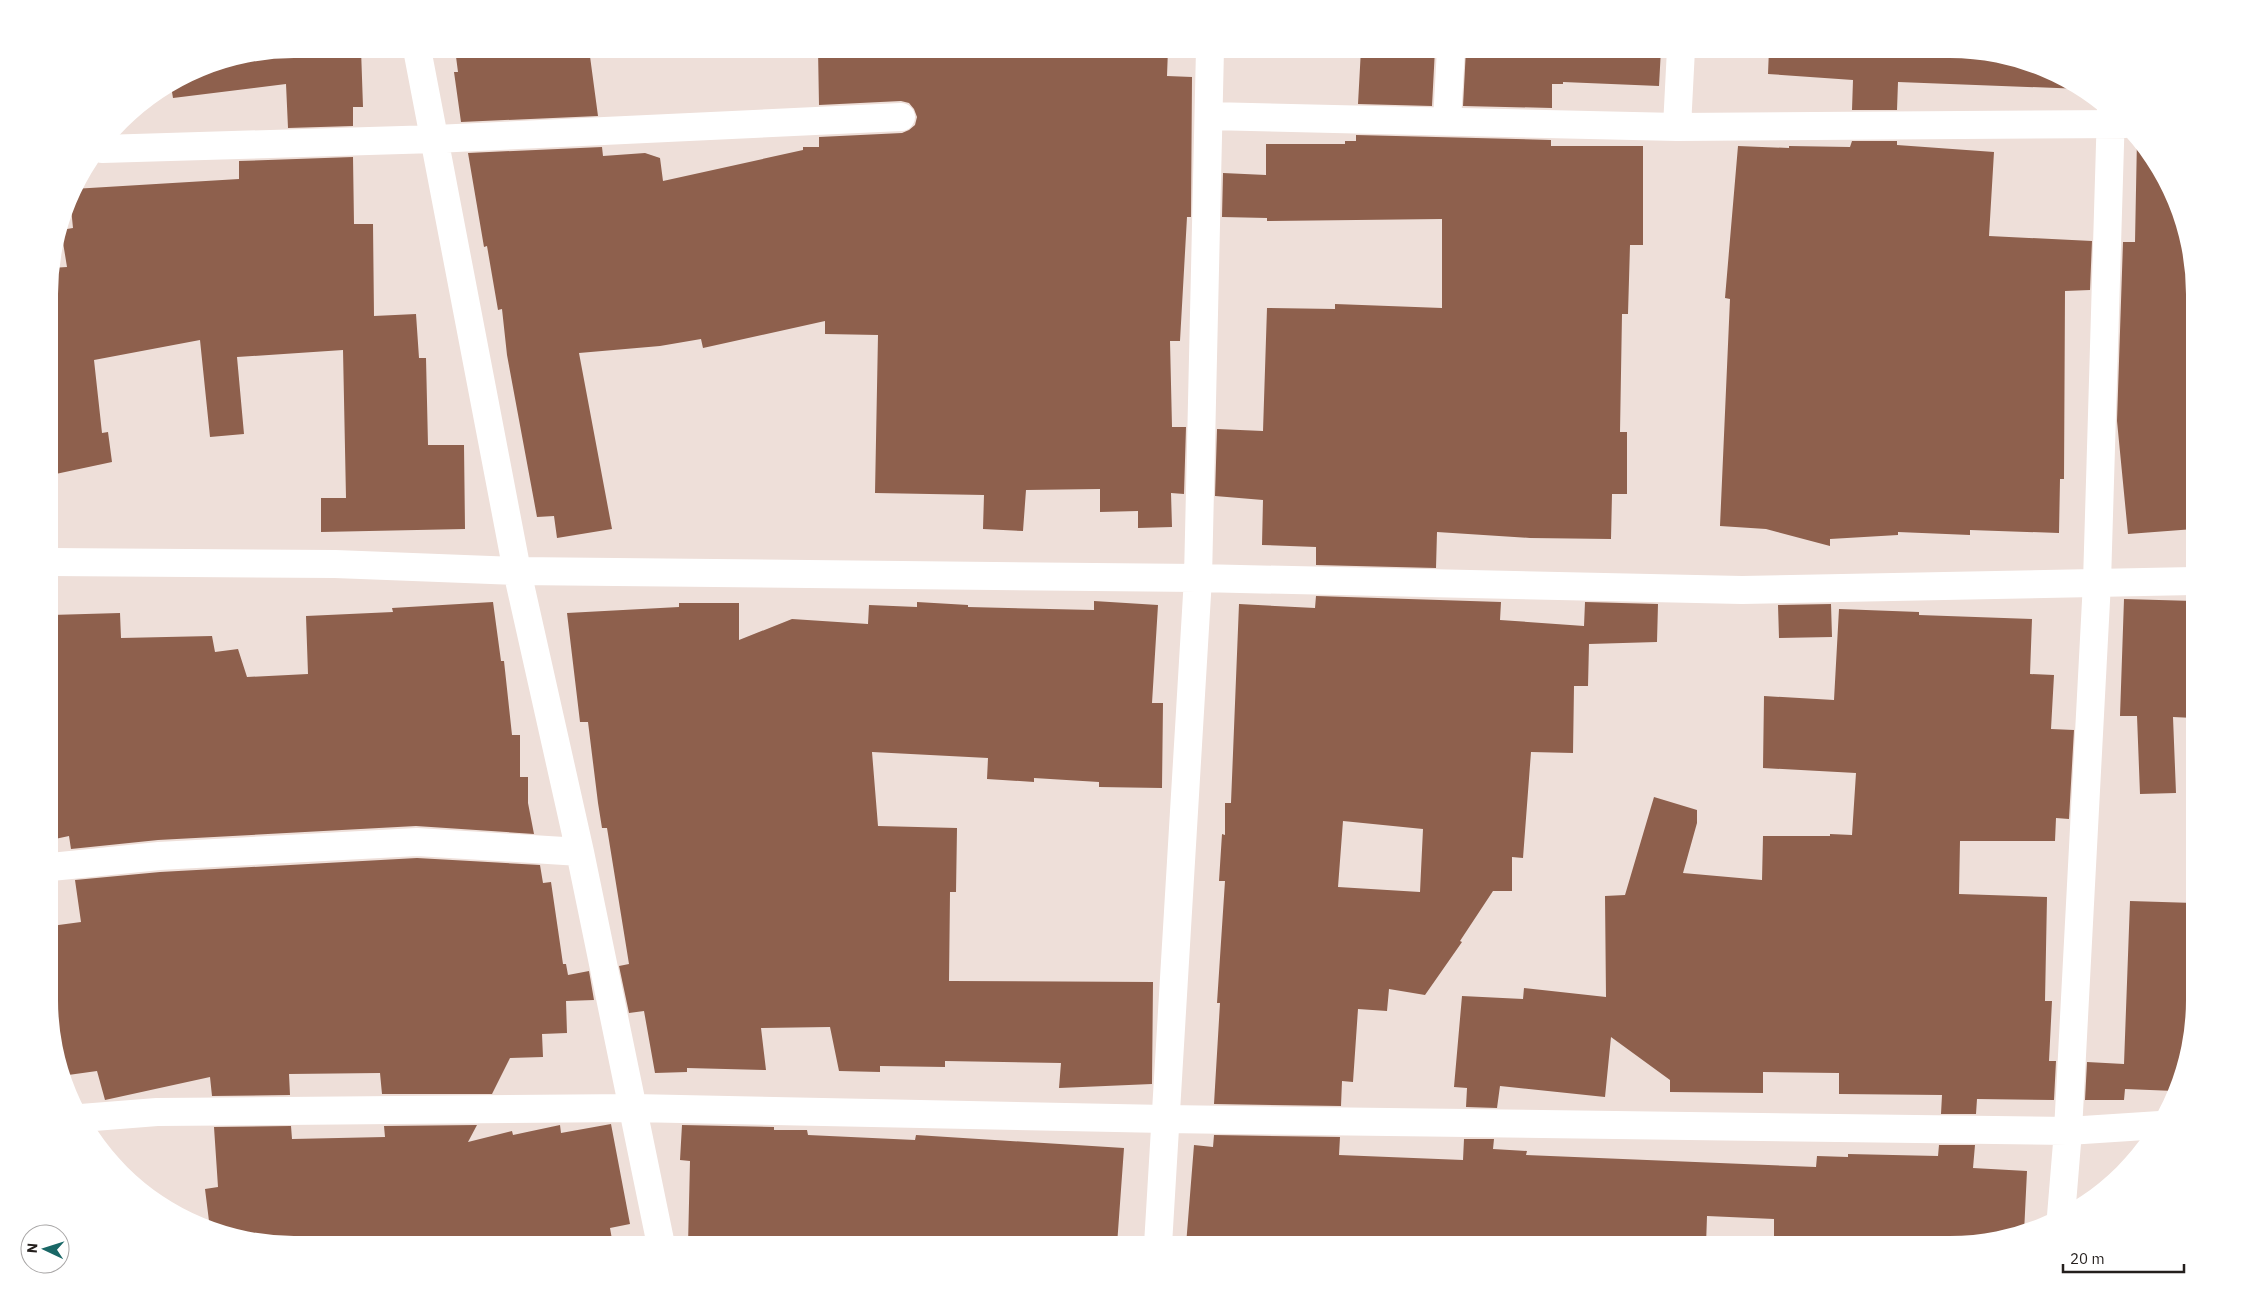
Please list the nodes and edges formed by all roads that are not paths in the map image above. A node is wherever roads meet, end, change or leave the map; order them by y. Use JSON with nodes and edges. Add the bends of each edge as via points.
{"nodes":[{"id":1,"x":419,"y":58,"type":"edge"},
{"id":2,"x":1210,"y":58,"type":"edge"},
{"id":3,"x":1450,"y":58,"type":"edge"},
{"id":4,"x":1680,"y":58,"type":"edge"},
{"id":5,"x":1208,"y":116,"type":"junction"},
{"id":6,"x":901,"y":117,"type":"dead end"},
{"id":7,"x":2109,"y":120,"type":"edge"},
{"id":8,"x":1447,"y":121,"type":"junction"},
{"id":9,"x":2115,"y":126,"type":"edge"},
{"id":10,"x":1676,"y":127,"type":"junction"},
{"id":11,"x":435,"y":139,"type":"junction"},
{"id":12,"x":107,"y":149,"type":"edge"},
{"id":13,"x":58,"y":562,"type":"edge"},
{"id":14,"x":518,"y":570,"type":"junction"},
{"id":15,"x":1198,"y":578,"type":"junction"},
{"id":16,"x":2186,"y":581,"type":"edge"},
{"id":17,"x":2097,"y":582,"type":"junction"},
{"id":18,"x":580,"y":852,"type":"junction"},
{"id":19,"x":58,"y":866,"type":"edge"},
{"id":20,"x":632,"y":1108,"type":"junction"},
{"id":21,"x":88,"y":1117,"type":"edge"},
{"id":22,"x":1165,"y":1119,"type":"junction"},
{"id":23,"x":2150,"y":1126,"type":"edge"},
{"id":24,"x":2068,"y":1131,"type":"junction"},
{"id":25,"x":2062,"y":1208,"type":"edge"},
{"id":26,"x":659,"y":1236,"type":"edge"},
{"id":27,"x":1158,"y":1236,"type":"edge"}],
"edges":[{"from":1,"to":11,"type":"street"},
{"from":2,"to":5,"type":"street"},
{"from":3,"to":8,"type":"street"},
{"from":4,"to":10,"type":"street"},
{"from":5,"to":8,"type":"street"},
{"from":5,"to":15,"type":"street"},
{"from":6,"to":11,"type":"street"},
{"from":7,"to":10,"type":"street"},
{"from":8,"to":10,"type":"street"},
{"from":9,"to":17,"type":"street"},
{"from":11,"to":12,"type":"street"},
{"from":11,"to":14,"type":"street"},
{"from":13,"to":14,"type":"street","via":[[335,564]]},
{"from":14,"to":15,"type":"street"},
{"from":14,"to":18,"type":"street"},
{"from":15,"to":17,"type":"street","via":[[1742,590]]},
{"from":15,"to":22,"type":"street"},
{"from":16,"to":17,"type":"street"},
{"from":17,"to":24,"type":"street"},
{"from":18,"to":19,"type":"street","via":[[417,842],[159,856]]},
{"from":18,"to":20,"type":"street"},
{"from":20,"to":21,"type":"street","via":[[167,1112]]},
{"from":20,"to":22,"type":"street"},
{"from":20,"to":26,"type":"street"},
{"from":22,"to":24,"type":"street"},
{"from":22,"to":27,"type":"street"},
{"from":23,"to":24,"type":"street"},
{"from":24,"to":25,"type":"street"}]}
